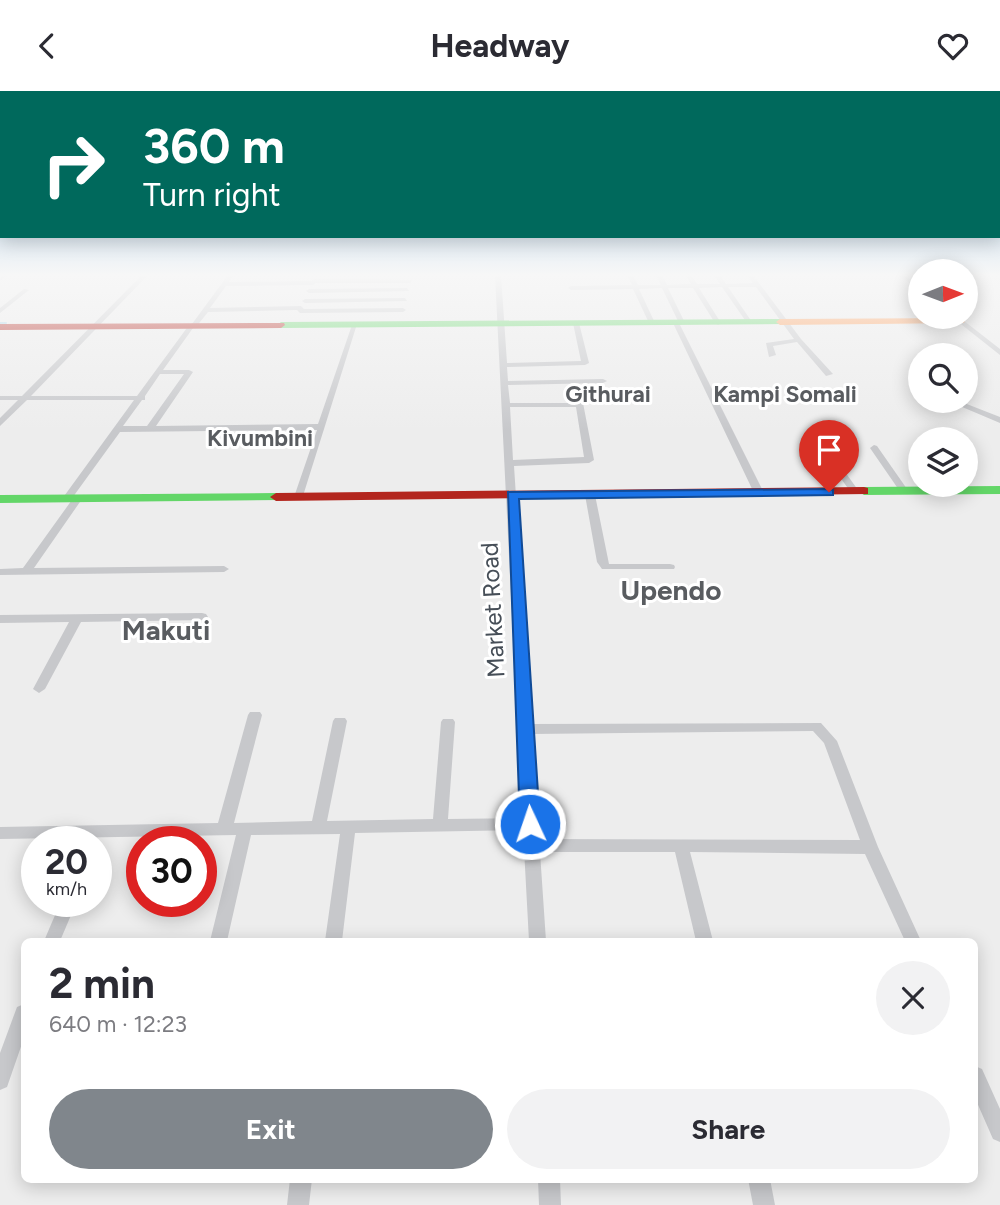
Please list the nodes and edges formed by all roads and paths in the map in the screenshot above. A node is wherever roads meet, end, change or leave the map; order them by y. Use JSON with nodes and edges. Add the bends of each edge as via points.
{"nodes":[{"id":1,"x":94,"y":327,"type":"edge"},
{"id":2,"x":191,"y":327,"type":"edge"},
{"id":3,"x":354,"y":327,"type":"edge"},
{"id":4,"x":500,"y":327,"type":"edge"},
{"id":5,"x":577,"y":327,"type":"edge"},
{"id":6,"x":681,"y":327,"type":"edge"},
{"id":7,"x":791,"y":327,"type":"edge"},
{"id":8,"x":970,"y":329,"type":"edge"},
{"id":9,"x":799,"y":340,"type":"junction"},
{"id":10,"x":1000,"y":353,"type":"edge"},
{"id":11,"x":772,"y":355,"type":"dead end"},
{"id":12,"x":503,"y":365,"type":"junction"},
{"id":13,"x":160,"y":372,"type":"junction"},
{"id":14,"x":829,"y":374,"type":"dead end"},
{"id":15,"x":603,"y":381,"type":"dead end"},
{"id":16,"x":505,"y":383,"type":"junction"},
{"id":17,"x":0,"y":398,"type":"edge"},
{"id":18,"x":20,"y":398,"type":"junction"},
{"id":19,"x":142,"y":398,"type":"junction"},
{"id":20,"x":506,"y":405,"type":"junction"},
{"id":21,"x":978,"y":411,"type":"edge"},
{"id":22,"x":1000,"y":420,"type":"edge"},
{"id":23,"x":0,"y":423,"type":"edge"},
{"id":24,"x":321,"y":427,"type":"junction"},
{"id":25,"x":150,"y":428,"type":"junction"},
{"id":26,"x":118,"y":429,"type":"junction"},
{"id":27,"x":819,"y":442,"type":"dead end"},
{"id":28,"x":874,"y":448,"type":"dead end"},
{"id":29,"x":510,"y":463,"type":"junction"},
{"id":30,"x":1000,"y":490,"type":"edge"},
{"id":31,"x":904,"y":491,"type":"junction"},
{"id":32,"x":855,"y":492,"type":"junction"},
{"id":33,"x":759,"y":493,"type":"junction"},
{"id":34,"x":512,"y":495,"type":"junction"},
{"id":35,"x":590,"y":495,"type":"junction"},
{"id":36,"x":299,"y":497,"type":"junction"},
{"id":37,"x":0,"y":499,"type":"edge"},
{"id":38,"x":72,"y":499,"type":"junction"},
{"id":39,"x":670,"y":567,"type":"dead end"},
{"id":40,"x":223,"y":569,"type":"dead end"},
{"id":41,"x":27,"y":571,"type":"junction"},
{"id":42,"x":0,"y":572,"type":"edge"},
{"id":43,"x":202,"y":617,"type":"dead end"},
{"id":44,"x":77,"y":618,"type":"junction"},
{"id":45,"x":0,"y":619,"type":"edge"},
{"id":46,"x":39,"y":689,"type":"dead end"},
{"id":47,"x":255,"y":715,"type":"dead end"},
{"id":48,"x":340,"y":721,"type":"dead end"},
{"id":49,"x":447,"y":722,"type":"dead end"},
{"id":50,"x":525,"y":729,"type":"junction"},
{"id":51,"x":530,"y":824,"type":"junction"},
{"id":52,"x":440,"y":826,"type":"junction"},
{"id":53,"x":348,"y":828,"type":"junction"},
{"id":54,"x":318,"y":829,"type":"junction"},
{"id":55,"x":224,"y":830,"type":"junction"},
{"id":56,"x":245,"y":830,"type":"junction"},
{"id":57,"x":0,"y":833,"type":"edge"},
{"id":58,"x":21,"y":834,"type":"edge"},
{"id":59,"x":112,"y":836,"type":"edge"},
{"id":60,"x":532,"y":845,"type":"junction"},
{"id":61,"x":681,"y":846,"type":"junction"},
{"id":62,"x":870,"y":847,"type":"junction"},
{"id":63,"x":62,"y":917,"type":"edge"},
{"id":64,"x":53,"y":938,"type":"edge"},
{"id":65,"x":219,"y":938,"type":"edge"},
{"id":66,"x":333,"y":938,"type":"edge"},
{"id":67,"x":537,"y":938,"type":"edge"},
{"id":68,"x":703,"y":938,"type":"edge"},
{"id":69,"x":912,"y":938,"type":"edge"},
{"id":70,"x":21,"y":1021,"type":"edge"},
{"id":71,"x":0,"y":1080,"type":"edge"},
{"id":72,"x":978,"y":1083,"type":"edge"},
{"id":73,"x":1000,"y":1132,"type":"edge"},
{"id":74,"x":301,"y":1183,"type":"edge"},
{"id":75,"x":549,"y":1183,"type":"edge"},
{"id":76,"x":759,"y":1183,"type":"edge"},
{"id":77,"x":298,"y":1205,"type":"edge"},
{"id":78,"x":550,"y":1205,"type":"edge"},
{"id":79,"x":764,"y":1205,"type":"edge"}],
"edges":[{"from":1,"to":18,"type":"street"},
{"from":2,"to":13,"type":"street"},
{"from":3,"to":24,"type":"street"},
{"from":4,"to":12,"type":"street","name":"Market Road"},
{"from":5,"to":12,"type":"street","via":[[586,363]]},
{"from":6,"to":33,"type":"street"},
{"from":7,"to":9,"type":"street"},
{"from":8,"to":10,"type":"street"},
{"from":9,"to":11,"type":"street","via":[[769,345]]},
{"from":9,"to":14,"type":"street"},
{"from":12,"to":16,"type":"street","name":"Market Road"},
{"from":13,"to":19,"type":"street"},
{"from":13,"to":25,"type":"street","via":[[189,372]]},
{"from":15,"to":16,"type":"street"},
{"from":16,"to":20,"type":"street","name":"Market Road"},
{"from":17,"to":18,"type":"street"},
{"from":18,"to":19,"type":"street"},
{"from":18,"to":23,"type":"street"},
{"from":19,"to":26,"type":"street"},
{"from":20,"to":29,"type":"street","name":"Market Road"},
{"from":20,"to":29,"type":"street","via":[[580,405],[589,460]]},
{"from":21,"to":22,"type":"street"},
{"from":24,"to":25,"type":"street"},
{"from":24,"to":36,"type":"street"},
{"from":25,"to":26,"type":"street"},
{"from":26,"to":38,"type":"street"},
{"from":27,"to":32,"type":"street"},
{"from":28,"to":31,"type":"street"},
{"from":29,"to":34,"type":"street","name":"Market Road"},
{"from":30,"to":31,"type":"street"},
{"from":31,"to":32,"type":"street"},
{"from":32,"to":33,"type":"street"},
{"from":33,"to":35,"type":"street"},
{"from":34,"to":35,"type":"street"},
{"from":34,"to":36,"type":"street"},
{"from":34,"to":50,"type":"street","name":"Market Road"},
{"from":35,"to":39,"type":"street","via":[[606,567]]},
{"from":36,"to":38,"type":"street"},
{"from":37,"to":38,"type":"street"},
{"from":38,"to":41,"type":"street"},
{"from":40,"to":41,"type":"street"},
{"from":41,"to":42,"type":"street"},
{"from":43,"to":44,"type":"street"},
{"from":44,"to":45,"type":"street"},
{"from":44,"to":46,"type":"street"},
{"from":47,"to":55,"type":"street"},
{"from":48,"to":54,"type":"street"},
{"from":49,"to":52,"type":"street"},
{"from":50,"to":51,"type":"street","name":"Market Road"},
{"from":50,"to":62,"type":"street","via":[[816,726],[830,741]]},
{"from":51,"to":52,"type":"street"},
{"from":51,"to":60,"type":"street","name":"Market Road"},
{"from":52,"to":53,"type":"street"},
{"from":53,"to":54,"type":"street"},
{"from":53,"to":66,"type":"street"},
{"from":54,"to":56,"type":"street"},
{"from":55,"to":56,"type":"street"},
{"from":55,"to":59,"type":"street"},
{"from":56,"to":65,"type":"street"},
{"from":57,"to":58,"type":"street"},
{"from":60,"to":61,"type":"street"},
{"from":60,"to":67,"type":"street","name":"Market Road"},
{"from":61,"to":62,"type":"street"},
{"from":61,"to":68,"type":"street"},
{"from":62,"to":69,"type":"street"},
{"from":63,"to":64,"type":"street"},
{"from":70,"to":71,"type":"street"},
{"from":72,"to":73,"type":"street"},
{"from":74,"to":77,"type":"street"},
{"from":75,"to":78,"type":"street"},
{"from":76,"to":79,"type":"street"}]}
